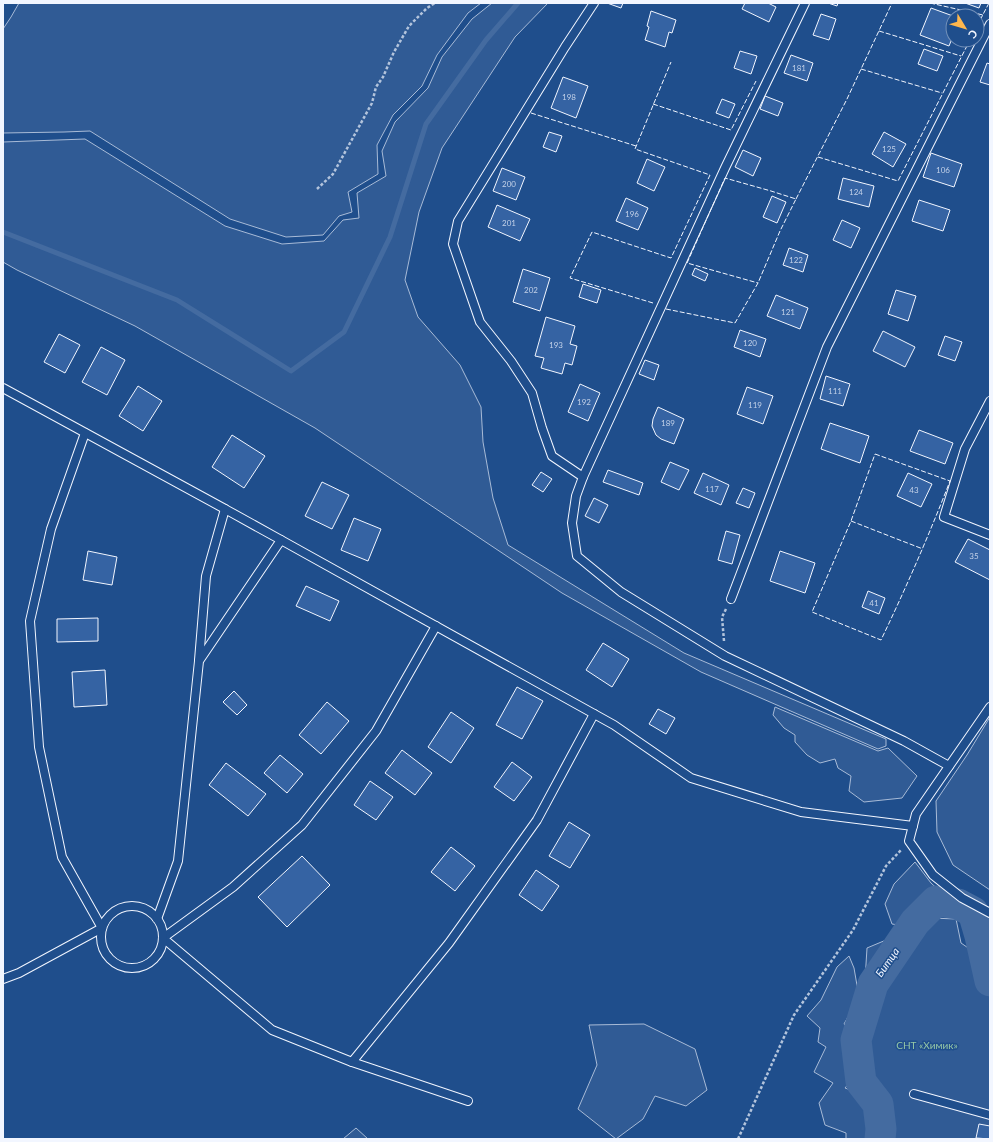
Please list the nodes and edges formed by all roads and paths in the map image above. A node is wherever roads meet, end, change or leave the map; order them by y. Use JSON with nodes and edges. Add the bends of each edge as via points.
{"nodes":[{"id":1,"x":435,"y":3,"type":"edge"},
{"id":2,"x":594,"y":3,"type":"edge"},
{"id":3,"x":805,"y":3,"type":"edge"},
{"id":4,"x":990,"y":24,"type":"edge"},
{"id":5,"x":318,"y":189,"type":"dead end"},
{"id":6,"x":3,"y":388,"type":"edge"},
{"id":7,"x":990,"y":401,"type":"edge"},
{"id":8,"x":85,"y":433,"type":"junction"},
{"id":9,"x":583,"y":477,"type":"junction"},
{"id":10,"x":225,"y":509,"type":"junction"},
{"id":11,"x":990,"y":535,"type":"edge"},
{"id":12,"x":281,"y":540,"type":"junction"},
{"id":13,"x":731,"y":599,"type":"joint"},
{"id":14,"x":436,"y":626,"type":"junction"},
{"id":15,"x":725,"y":656,"type":"junction"},
{"id":16,"x":199,"y":660,"type":"junction"},
{"id":17,"x":990,"y":707,"type":"edge"},
{"id":18,"x":594,"y":714,"type":"junction"},
{"id":19,"x":949,"y":766,"type":"junction"},
{"id":20,"x":913,"y":826,"type":"junction"},
{"id":21,"x":909,"y":841,"type":"junction"},
{"id":22,"x":990,"y":913,"type":"edge"},
{"id":23,"x":157,"y":919,"type":"junction"},
{"id":24,"x":102,"y":928,"type":"junction"},
{"id":25,"x":163,"y":938,"type":"junction"},
{"id":26,"x":3,"y":979,"type":"edge"},
{"id":27,"x":352,"y":1062,"type":"junction"},
{"id":28,"x":914,"y":1094,"type":"dead end"},
{"id":29,"x":468,"y":1101,"type":"dead end"},
{"id":30,"x":990,"y":1115,"type":"edge"},
{"id":31,"x":738,"y":1139,"type":"edge"}],
"edges":[{"from":1,"to":5,"type":"path","via":[[409,26],[376,87],[372,103],[333,174]]},
{"from":2,"to":9,"type":"lane","via":[[458,221],[453,244],[480,322],[532,393],[552,456]]},
{"from":3,"to":9,"type":"lane","via":[[725,168]]},
{"from":4,"to":13,"type":"lane","via":[[827,347]]},
{"from":6,"to":8,"type":"lane"},
{"from":7,"to":11,"type":"lane","via":[[966,449],[944,517]]},
{"from":8,"to":10,"type":"lane"},
{"from":8,"to":24,"type":"lane","via":[[51,529],[30,621],[39,747],[62,857]]},
{"from":9,"to":15,"type":"lane","via":[[576,496],[572,523],[577,556],[621,592]]},
{"from":10,"to":12,"type":"lane"},
{"from":10,"to":16,"type":"lane","via":[[206,576]]},
{"from":12,"to":14,"type":"lane"},
{"from":12,"to":16,"type":"lane"},
{"from":13,"to":15,"type":"path","via":[[722,617]]},
{"from":14,"to":18,"type":"lane"},
{"from":14,"to":25,"type":"lane","via":[[376,731],[302,825],[233,887]]},
{"from":15,"to":19,"type":"lane","via":[[904,741]]},
{"from":16,"to":23,"type":"lane","via":[[178,861]]},
{"from":17,"to":19,"type":"lane"},
{"from":18,"to":20,"type":"lane","via":[[691,778],[801,812]]},
{"from":18,"to":27,"type":"lane","via":[[537,820],[449,943]]},
{"from":19,"to":20,"type":"lane","via":[[916,814]]},
{"from":20,"to":21,"type":"lane"},
{"from":21,"to":22,"type":"lane","via":[[933,875],[962,898]]},
{"from":21,"to":31,"type":"path","via":[[886,866],[853,930],[794,1015]]},
{"from":23,"to":24,"type":"lane","via":[[141,907],[122,907],[106,919]]},
{"from":23,"to":25,"type":"lane","via":[[162,928]]},
{"from":24,"to":25,"type":"lane","via":[[101,939],[108,957],[126,967],[147,964],[155,957]]},
{"from":24,"to":26,"type":"lane"},
{"from":25,"to":27,"type":"lane","via":[[272,1030]]},
{"from":27,"to":29,"type":"lane"},
{"from":28,"to":30,"type":"lane"}]}
